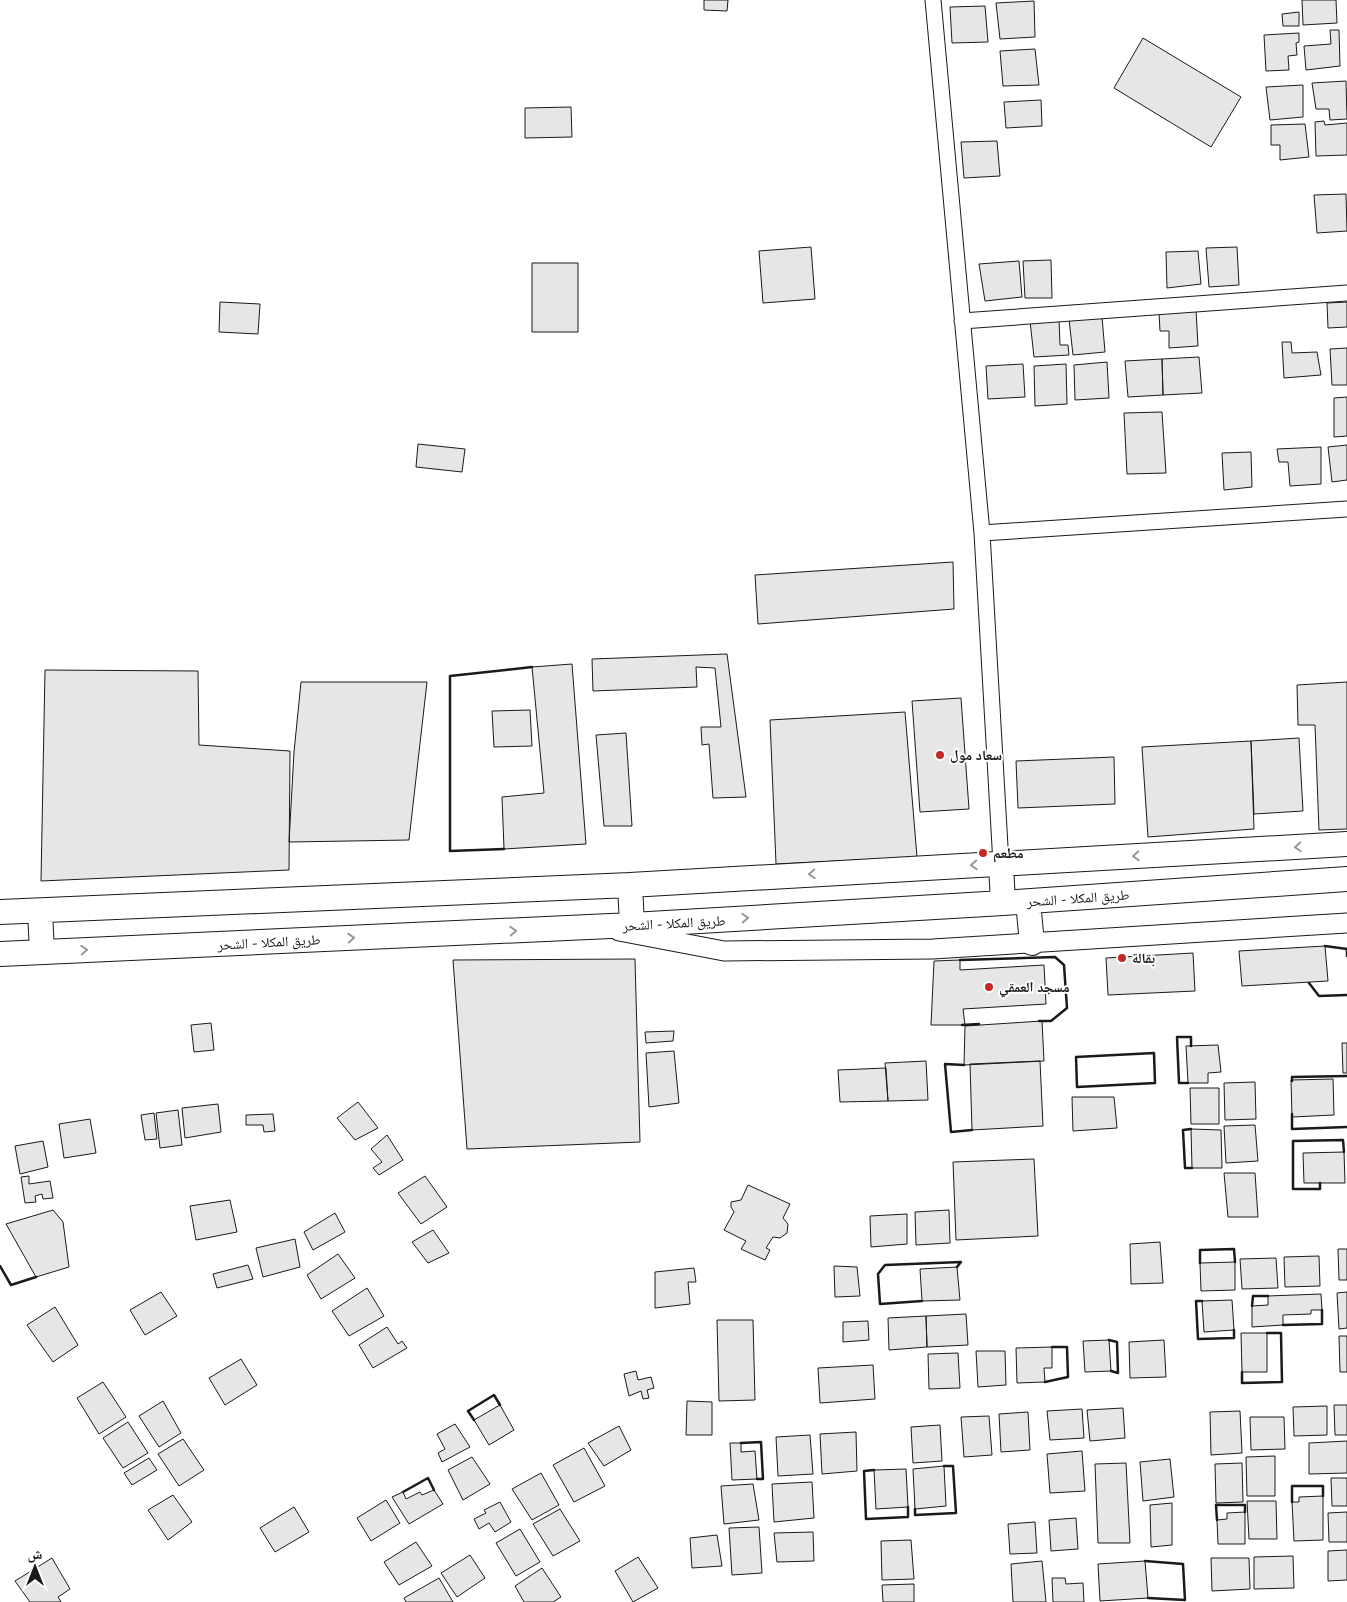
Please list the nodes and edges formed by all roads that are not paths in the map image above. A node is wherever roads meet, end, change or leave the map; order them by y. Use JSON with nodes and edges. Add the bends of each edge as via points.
{"nodes":[{"id":1,"x":933,"y":0,"type":"edge"},
{"id":2,"x":1347,"y":293,"type":"edge"},
{"id":3,"x":962,"y":321,"type":"junction"},
{"id":4,"x":1347,"y":509,"type":"edge"},
{"id":5,"x":982,"y":533,"type":"junction"},
{"id":6,"x":1347,"y":844,"type":"edge"},
{"id":7,"x":1001,"y":864,"type":"junction"},
{"id":8,"x":1347,"y":879,"type":"edge"},
{"id":9,"x":630,"y":885,"type":"junction"},
{"id":10,"x":1028,"y":902,"type":"junction"},
{"id":11,"x":1003,"y":903,"type":"junction"},
{"id":12,"x":40,"y":911,"type":"junction"},
{"id":13,"x":0,"y":912,"type":"edge"},
{"id":14,"x":1347,"y":923,"type":"edge"},
{"id":15,"x":632,"y":925,"type":"junction"},
{"id":16,"x":595,"y":927,"type":"junction"},
{"id":17,"x":1032,"y":943,"type":"junction"},
{"id":18,"x":42,"y":952,"type":"junction"},
{"id":19,"x":0,"y":954,"type":"edge"}],
"edges":[{"from":1,"to":3,"type":"street"},
{"from":2,"to":3,"type":"street"},
{"from":3,"to":5,"type":"street"},
{"from":4,"to":5,"type":"street"},
{"from":5,"to":7,"type":"street"},
{"from":6,"to":7,"type":"highway","one_way":true},
{"from":7,"to":9,"type":"highway","one_way":true},
{"from":7,"to":11,"type":"highway"},
{"from":8,"to":10,"type":"highway","name":"طريق المكلا - الشحر"},
{"from":9,"to":12,"type":"highway"},
{"from":9,"to":15,"type":"highway"},
{"from":10,"to":11,"type":"highway","name":"طريق المكلا - الشحر"},
{"from":10,"to":17,"type":"highway"},
{"from":15,"to":11,"type":"highway","name":"طريق المكلا - الشحر","one_way":true},
{"from":12,"to":13,"type":"highway"},
{"from":12,"to":18,"type":"highway"},
{"from":14,"to":17,"type":"street"},
{"from":15,"to":16,"type":"highway","name":"طريق المكلا - الشحر"},
{"from":16,"to":17,"type":"street","via":[[724,951],[932,949]]},
{"from":18,"to":16,"type":"highway","name":"طريق المكلا - الشحر","one_way":true},
{"from":18,"to":19,"type":"highway","name":"طريق المكلا - الشحر"}]}
